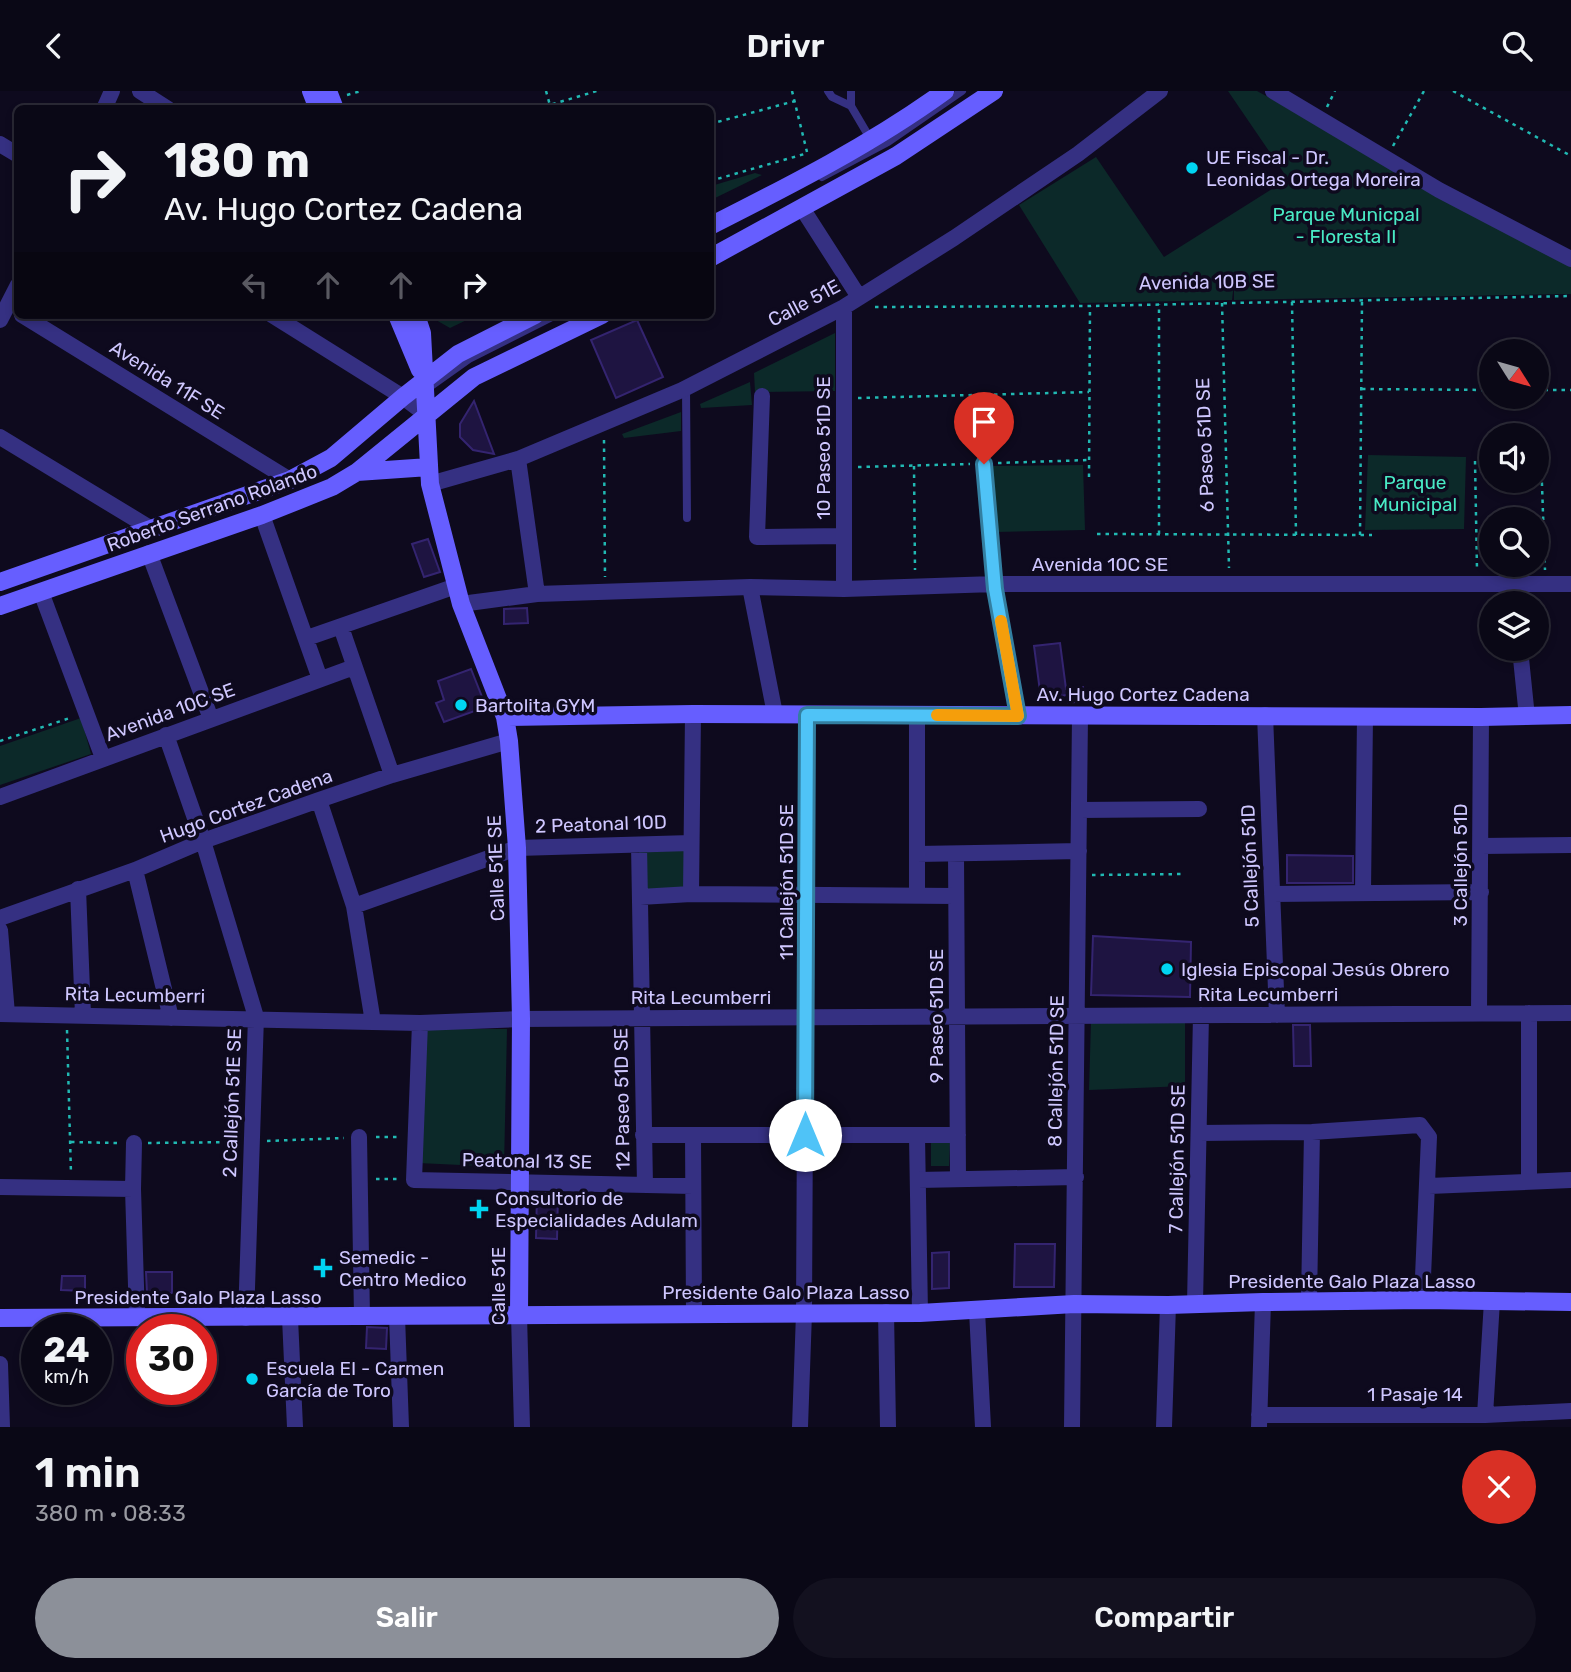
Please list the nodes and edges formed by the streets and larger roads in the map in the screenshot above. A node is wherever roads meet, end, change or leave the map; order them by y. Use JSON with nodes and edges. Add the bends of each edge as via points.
{"nodes":[{"id":1,"x":139,"y":91,"type":"edge"},
{"id":2,"x":945,"y":91,"type":"edge"},
{"id":3,"x":994,"y":91,"type":"edge"},
{"id":4,"x":1160,"y":91,"type":"edge"},
{"id":5,"x":1273,"y":91,"type":"edge"},
{"id":6,"x":162,"y":105,"type":"edge"},
{"id":7,"x":802,"y":208,"type":"junction"},
{"id":8,"x":714,"y":224,"type":"edge"},
{"id":9,"x":714,"y":256,"type":"edge"},
{"id":10,"x":1571,"y":259,"type":"edge"},
{"id":11,"x":14,"y":293,"type":"edge"},
{"id":12,"x":865,"y":302,"type":"junction"},
{"id":13,"x":844,"y":307,"type":"junction"},
{"id":14,"x":6,"y":310,"type":"edge"},
{"id":15,"x":29,"y":319,"type":"edge"},
{"id":16,"x":279,"y":319,"type":"edge"},
{"id":17,"x":398,"y":319,"type":"edge"},
{"id":18,"x":417,"y":319,"type":"edge"},
{"id":19,"x":527,"y":319,"type":"edge"},
{"id":20,"x":594,"y":319,"type":"edge"},
{"id":21,"x":762,"y":396,"type":"dead end"},
{"id":22,"x":419,"y":400,"type":"junction"},
{"id":23,"x":0,"y":436,"type":"edge"},
{"id":24,"x":518,"y":459,"type":"junction"},
{"id":25,"x":984,"y":464,"type":"road end"},
{"id":26,"x":357,"y":472,"type":"junction"},
{"id":27,"x":430,"y":476,"type":"junction"},
{"id":28,"x":289,"y":480,"type":"junction"},
{"id":29,"x":262,"y":515,"type":"junction"},
{"id":30,"x":150,"y":528,"type":"junction"},
{"id":31,"x":844,"y":536,"type":"junction"},
{"id":32,"x":149,"y":553,"type":"junction"},
{"id":33,"x":0,"y":582,"type":"edge"},
{"id":34,"x":995,"y":584,"type":"junction"},
{"id":35,"x":1514,"y":584,"type":"junction"},
{"id":36,"x":1571,"y":584,"type":"edge"},
{"id":37,"x":456,"y":586,"type":"junction"},
{"id":38,"x":750,"y":587,"type":"junction"},
{"id":39,"x":844,"y":589,"type":"junction"},
{"id":40,"x":41,"y":591,"type":"junction"},
{"id":41,"x":1515,"y":591,"type":"edge"},
{"id":42,"x":537,"y":594,"type":"junction"},
{"id":43,"x":461,"y":604,"type":"junction"},
{"id":44,"x":0,"y":606,"type":"edge"},
{"id":45,"x":341,"y":628,"type":"junction"},
{"id":46,"x":307,"y":638,"type":"junction"},
{"id":47,"x":1521,"y":661,"type":"edge"},
{"id":48,"x":354,"y":667,"type":"junction"},
{"id":49,"x":320,"y":679,"type":"junction"},
{"id":50,"x":692,"y":714,"type":"junction"},
{"id":51,"x":775,"y":714,"type":"junction"},
{"id":52,"x":807,"y":715,"type":"junction"},
{"id":53,"x":917,"y":715,"type":"junction"},
{"id":54,"x":1265,"y":715,"type":"junction"},
{"id":55,"x":1571,"y":715,"type":"edge"},
{"id":56,"x":505,"y":716,"type":"junction"},
{"id":57,"x":1018,"y":716,"type":"junction"},
{"id":58,"x":1080,"y":716,"type":"junction"},
{"id":59,"x":1365,"y":717,"type":"junction"},
{"id":60,"x":1481,"y":717,"type":"junction"},
{"id":61,"x":1527,"y":717,"type":"junction"},
{"id":62,"x":211,"y":719,"type":"junction"},
{"id":63,"x":166,"y":735,"type":"junction"},
{"id":64,"x":509,"y":741,"type":"junction"},
{"id":65,"x":103,"y":758,"type":"junction"},
{"id":66,"x":392,"y":775,"type":"junction"},
{"id":67,"x":0,"y":797,"type":"edge"},
{"id":68,"x":319,"y":800,"type":"junction"},
{"id":69,"x":1199,"y":809,"type":"dead end"},
{"id":70,"x":1079,"y":810,"type":"junction"},
{"id":71,"x":204,"y":841,"type":"junction"},
{"id":72,"x":691,"y":843,"type":"junction"},
{"id":73,"x":639,"y":845,"type":"junction"},
{"id":74,"x":1571,"y":845,"type":"edge"},
{"id":75,"x":1481,"y":846,"type":"junction"},
{"id":76,"x":517,"y":848,"type":"junction"},
{"id":77,"x":1079,"y":851,"type":"junction"},
{"id":78,"x":956,"y":853,"type":"junction"},
{"id":79,"x":917,"y":854,"type":"junction"},
{"id":80,"x":135,"y":870,"type":"junction"},
{"id":81,"x":78,"y":889,"type":"junction"},
{"id":82,"x":1481,"y":892,"type":"junction"},
{"id":83,"x":1363,"y":893,"type":"junction"},
{"id":84,"x":691,"y":894,"type":"junction"},
{"id":85,"x":1272,"y":894,"type":"junction"},
{"id":86,"x":807,"y":895,"type":"junction"},
{"id":87,"x":917,"y":896,"type":"junction"},
{"id":88,"x":956,"y":896,"type":"junction"},
{"id":89,"x":640,"y":897,"type":"junction"},
{"id":90,"x":354,"y":906,"type":"junction"},
{"id":91,"x":0,"y":918,"type":"edge"},
{"id":92,"x":0,"y":930,"type":"edge"},
{"id":93,"x":1479,"y":1013,"type":"junction"},
{"id":94,"x":1529,"y":1013,"type":"junction"},
{"id":95,"x":1571,"y":1013,"type":"edge"},
{"id":96,"x":3,"y":1014,"type":"edge"},
{"id":97,"x":1201,"y":1015,"type":"junction"},
{"id":98,"x":1277,"y":1015,"type":"junction"},
{"id":99,"x":83,"y":1016,"type":"junction"},
{"id":100,"x":1077,"y":1016,"type":"junction"},
{"id":101,"x":256,"y":1017,"type":"junction"},
{"id":102,"x":957,"y":1017,"type":"junction"},
{"id":103,"x":171,"y":1018,"type":"junction"},
{"id":104,"x":806,"y":1018,"type":"junction"},
{"id":105,"x":521,"y":1019,"type":"junction"},
{"id":106,"x":640,"y":1019,"type":"junction"},
{"id":107,"x":373,"y":1022,"type":"junction"},
{"id":108,"x":420,"y":1023,"type":"junction"},
{"id":109,"x":1312,"y":1132,"type":"junction"},
{"id":110,"x":1199,"y":1133,"type":"junction"},
{"id":111,"x":643,"y":1135,"type":"junction"},
{"id":112,"x":693,"y":1135,"type":"junction"},
{"id":113,"x":805,"y":1135,"type":"junction"},
{"id":114,"x":958,"y":1135,"type":"junction"},
{"id":115,"x":917,"y":1136,"type":"junction"},
{"id":116,"x":359,"y":1137,"type":"road end"},
{"id":117,"x":134,"y":1143,"type":"road end"},
{"id":118,"x":1076,"y":1177,"type":"junction"},
{"id":119,"x":958,"y":1179,"type":"junction"},
{"id":120,"x":918,"y":1180,"type":"junction"},
{"id":121,"x":1571,"y":1180,"type":"edge"},
{"id":122,"x":1529,"y":1181,"type":"junction"},
{"id":123,"x":519,"y":1182,"type":"junction"},
{"id":124,"x":645,"y":1185,"type":"junction"},
{"id":125,"x":693,"y":1186,"type":"junction"},
{"id":126,"x":1429,"y":1186,"type":"junction"},
{"id":127,"x":0,"y":1187,"type":"edge"},
{"id":128,"x":133,"y":1189,"type":"junction"},
{"id":129,"x":1422,"y":1300,"type":"junction"},
{"id":130,"x":1263,"y":1301,"type":"junction"},
{"id":131,"x":1309,"y":1301,"type":"junction"},
{"id":132,"x":1492,"y":1301,"type":"junction"},
{"id":133,"x":1571,"y":1302,"type":"edge"},
{"id":134,"x":1195,"y":1303,"type":"junction"},
{"id":135,"x":1074,"y":1304,"type":"junction"},
{"id":136,"x":1168,"y":1305,"type":"junction"},
{"id":137,"x":977,"y":1311,"type":"junction"},
{"id":138,"x":886,"y":1312,"type":"junction"},
{"id":139,"x":694,"y":1313,"type":"junction"},
{"id":140,"x":804,"y":1313,"type":"junction"},
{"id":141,"x":920,"y":1313,"type":"junction"},
{"id":142,"x":137,"y":1314,"type":"edge"},
{"id":143,"x":519,"y":1315,"type":"junction"},
{"id":144,"x":397,"y":1316,"type":"junction"},
{"id":145,"x":362,"y":1317,"type":"junction"},
{"id":146,"x":0,"y":1318,"type":"edge"},
{"id":147,"x":126,"y":1318,"type":"edge"},
{"id":148,"x":217,"y":1318,"type":"edge"},
{"id":149,"x":246,"y":1318,"type":"junction"},
{"id":150,"x":290,"y":1318,"type":"junction"},
{"id":151,"x":0,"y":1364,"type":"edge"},
{"id":152,"x":1571,"y":1411,"type":"edge"},
{"id":153,"x":1485,"y":1415,"type":"junction"},
{"id":154,"x":1259,"y":1421,"type":"edge"},
{"id":155,"x":2,"y":1427,"type":"edge"},
{"id":156,"x":295,"y":1427,"type":"edge"},
{"id":157,"x":401,"y":1427,"type":"edge"},
{"id":158,"x":522,"y":1427,"type":"edge"},
{"id":159,"x":800,"y":1427,"type":"edge"},
{"id":160,"x":888,"y":1427,"type":"edge"},
{"id":161,"x":983,"y":1427,"type":"edge"},
{"id":162,"x":1072,"y":1427,"type":"edge"},
{"id":163,"x":1164,"y":1427,"type":"edge"}],
"edges":[{"from":1,"to":6,"type":"street"},
{"from":2,"to":8,"type":"street","via":[[814,173]]},
{"from":3,"to":7,"type":"street","via":[[896,156]]},
{"from":4,"to":12,"type":"street","name":"Calle 51E","via":[[1078,154]]},
{"from":5,"to":10,"type":"street","via":[[1439,190]]},
{"from":7,"to":9,"type":"street"},
{"from":7,"to":12,"type":"street"},
{"from":11,"to":14,"type":"street"},
{"from":12,"to":13,"type":"street","name":"Calle 51E"},
{"from":13,"to":24,"type":"street","name":"Calle 51E","via":[[686,388]]},
{"from":13,"to":31,"type":"street","name":"10 Paseo 51D SE"},
{"from":15,"to":28,"type":"street","name":"Avenida 11F SE"},
{"from":16,"to":22,"type":"street"},
{"from":17,"to":22,"type":"street"},
{"from":18,"to":22,"type":"street","name":"Calle 51E SE","via":[[422,334]]},
{"from":19,"to":22,"type":"street","name":"Roberto Serrano Rolando","via":[[458,354]]},
{"from":20,"to":22,"type":"street","name":"Roberto Serrano Rolando"},
{"from":21,"to":31,"type":"street","via":[[757,537]]},
{"from":22,"to":26,"type":"street","name":"Roberto Serrano Rolando"},
{"from":22,"to":27,"type":"street","name":"Calle 51E SE"},
{"from":22,"to":28,"type":"street","name":"Roberto Serrano Rolando"},
{"from":23,"to":30,"type":"street"},
{"from":24,"to":27,"type":"street","name":"Calle 51E"},
{"from":24,"to":42,"type":"street"},
{"from":25,"to":34,"type":"street"},
{"from":26,"to":27,"type":"street"},
{"from":26,"to":29,"type":"street","name":"Roberto Serrano Rolando"},
{"from":27,"to":37,"type":"street","name":"Calle 51E SE"},
{"from":28,"to":30,"type":"street","name":"Roberto Serrano Rolando"},
{"from":29,"to":32,"type":"street","name":"Roberto Serrano Rolando"},
{"from":29,"to":46,"type":"street"},
{"from":30,"to":33,"type":"street","name":"Roberto Serrano Rolando"},
{"from":31,"to":39,"type":"street","name":"10 Paseo 51D SE"},
{"from":32,"to":40,"type":"street","name":"Roberto Serrano Rolando"},
{"from":32,"to":62,"type":"street"},
{"from":34,"to":35,"type":"street","name":"Avenida 10C SE"},
{"from":34,"to":39,"type":"street","name":"Avenida 10C SE"},
{"from":34,"to":57,"type":"street"},
{"from":35,"to":36,"type":"street","name":"Avenida 10C SE"},
{"from":35,"to":41,"type":"street"},
{"from":37,"to":43,"type":"street","name":"Calle 51E SE"},
{"from":37,"to":45,"type":"street"},
{"from":38,"to":39,"type":"street","name":"Avenida 10C SE"},
{"from":38,"to":42,"type":"street","name":"Avenida 10C SE"},
{"from":38,"to":51,"type":"street"},
{"from":40,"to":44,"type":"street","name":"Roberto Serrano Rolando"},
{"from":40,"to":65,"type":"street"},
{"from":42,"to":43,"type":"street","name":"Avenida 10C SE"},
{"from":43,"to":56,"type":"street","name":"Calle 51E SE"},
{"from":45,"to":46,"type":"street"},
{"from":45,"to":48,"type":"street"},
{"from":46,"to":49,"type":"street"},
{"from":47,"to":61,"type":"street"},
{"from":48,"to":49,"type":"street","name":"Avenida 10C SE"},
{"from":48,"to":66,"type":"street"},
{"from":49,"to":62,"type":"street","name":"Avenida 10C SE"},
{"from":50,"to":51,"type":"street","name":"Av. Hugo Cortez Cadena"},
{"from":50,"to":56,"type":"street","name":"Av. Hugo Cortez Cadena"},
{"from":50,"to":72,"type":"street"},
{"from":51,"to":52,"type":"street","name":"Av. Hugo Cortez Cadena"},
{"from":52,"to":53,"type":"street","name":"Av. Hugo Cortez Cadena"},
{"from":52,"to":86,"type":"street","name":"11 Callejón 51D SE"},
{"from":53,"to":57,"type":"street","name":"Av. Hugo Cortez Cadena"},
{"from":53,"to":79,"type":"street"},
{"from":54,"to":58,"type":"street","name":"Av. Hugo Cortez Cadena"},
{"from":54,"to":59,"type":"street","name":"Av. Hugo Cortez Cadena"},
{"from":54,"to":85,"type":"street","name":"5 Callejón 51D"},
{"from":55,"to":61,"type":"street","name":"Av. Hugo Cortez Cadena"},
{"from":56,"to":64,"type":"street","name":"Calle 51E SE"},
{"from":57,"to":58,"type":"street","name":"Av. Hugo Cortez Cadena"},
{"from":58,"to":70,"type":"street","name":"8 Callejón 51D SE"},
{"from":59,"to":60,"type":"street","name":"Av. Hugo Cortez Cadena"},
{"from":59,"to":83,"type":"street"},
{"from":60,"to":61,"type":"street","name":"Av. Hugo Cortez Cadena"},
{"from":60,"to":75,"type":"street","name":"3 Callejón 51D"},
{"from":62,"to":63,"type":"street","name":"Avenida 10C SE"},
{"from":63,"to":65,"type":"street","name":"Avenida 10C SE"},
{"from":63,"to":71,"type":"street","name":"2 Callejón 51E SE"},
{"from":64,"to":66,"type":"street","name":"Hugo Cortez Cadena"},
{"from":64,"to":76,"type":"street","name":"Calle 51E SE"},
{"from":65,"to":67,"type":"street","name":"Avenida 10C SE"},
{"from":66,"to":68,"type":"street","name":"Hugo Cortez Cadena"},
{"from":68,"to":71,"type":"street","name":"Hugo Cortez Cadena"},
{"from":68,"to":90,"type":"street"},
{"from":69,"to":70,"type":"street"},
{"from":70,"to":77,"type":"street","name":"8 Callejón 51D SE"},
{"from":71,"to":80,"type":"street","name":"Hugo Cortez Cadena"},
{"from":71,"to":101,"type":"street","name":"2 Callejón 51E SE"},
{"from":72,"to":73,"type":"street","name":"2 Peatonal 10D"},
{"from":72,"to":84,"type":"street"},
{"from":73,"to":76,"type":"street","name":"2 Peatonal 10D"},
{"from":73,"to":89,"type":"street","name":"12 Paseo 51D SE"},
{"from":74,"to":75,"type":"street"},
{"from":75,"to":82,"type":"street","name":"3 Callejón 51D"},
{"from":76,"to":90,"type":"street","name":"2 Peatonal 10D"},
{"from":76,"to":105,"type":"street","name":"Calle 51E SE"},
{"from":77,"to":78,"type":"street"},
{"from":77,"to":100,"type":"street","name":"8 Callejón 51D SE"},
{"from":78,"to":79,"type":"street"},
{"from":78,"to":88,"type":"street","name":"9 Paseo 51D SE"},
{"from":79,"to":87,"type":"street"},
{"from":80,"to":81,"type":"street","name":"Hugo Cortez Cadena"},
{"from":80,"to":103,"type":"street"},
{"from":81,"to":91,"type":"street","name":"Hugo Cortez Cadena"},
{"from":81,"to":99,"type":"street"},
{"from":82,"to":83,"type":"street"},
{"from":82,"to":93,"type":"street","name":"3 Callejón 51D"},
{"from":83,"to":85,"type":"street"},
{"from":84,"to":86,"type":"street"},
{"from":84,"to":89,"type":"street"},
{"from":85,"to":98,"type":"street","name":"5 Callejón 51D"},
{"from":86,"to":87,"type":"street"},
{"from":86,"to":104,"type":"street","name":"11 Callejón 51D SE"},
{"from":87,"to":88,"type":"street"},
{"from":88,"to":102,"type":"street","name":"9 Paseo 51D SE"},
{"from":89,"to":106,"type":"street","name":"12 Paseo 51D SE"},
{"from":90,"to":107,"type":"street"},
{"from":92,"to":96,"type":"street"},
{"from":93,"to":94,"type":"street","name":"Rita Lecumberri"},
{"from":93,"to":98,"type":"street","name":"Rita Lecumberri"},
{"from":94,"to":95,"type":"street","name":"Rita Lecumberri"},
{"from":94,"to":122,"type":"street"},
{"from":96,"to":99,"type":"street","name":"Rita Lecumberri"},
{"from":97,"to":98,"type":"street","name":"Rita Lecumberri"},
{"from":97,"to":100,"type":"street","name":"Rita Lecumberri"},
{"from":97,"to":110,"type":"street","name":"7 Callejón 51D SE"},
{"from":99,"to":103,"type":"street","name":"Rita Lecumberri"},
{"from":100,"to":102,"type":"street","name":"Rita Lecumberri"},
{"from":100,"to":118,"type":"street","name":"8 Callejón 51D SE"},
{"from":101,"to":103,"type":"street","name":"Rita Lecumberri"},
{"from":101,"to":107,"type":"street","name":"Rita Lecumberri"},
{"from":101,"to":149,"type":"street","name":"2 Callejón 51E SE"},
{"from":102,"to":104,"type":"street","name":"Rita Lecumberri"},
{"from":102,"to":114,"type":"street","name":"9 Paseo 51D SE"},
{"from":104,"to":106,"type":"street","name":"Rita Lecumberri"},
{"from":104,"to":113,"type":"street","name":"11 Callejón 51D SE"},
{"from":105,"to":106,"type":"street","name":"Rita Lecumberri"},
{"from":105,"to":108,"type":"street","name":"Rita Lecumberri"},
{"from":105,"to":123,"type":"street","name":"Calle 51E"},
{"from":106,"to":111,"type":"street","name":"12 Paseo 51D SE"},
{"from":107,"to":108,"type":"street","name":"Rita Lecumberri"},
{"from":108,"to":123,"type":"street","name":"Peatonal 13 SE","via":[[414,1179]]},
{"from":109,"to":110,"type":"street"},
{"from":109,"to":126,"type":"street","via":[[1420,1125],[1429,1137]]},
{"from":109,"to":131,"type":"street"},
{"from":110,"to":134,"type":"street","name":"7 Callejón 51D SE"},
{"from":111,"to":112,"type":"street"},
{"from":111,"to":124,"type":"street","name":"12 Paseo 51D SE"},
{"from":112,"to":113,"type":"street"},
{"from":112,"to":125,"type":"street"},
{"from":113,"to":115,"type":"street"},
{"from":113,"to":140,"type":"street","name":"11 Callejón 51D SE"},
{"from":114,"to":115,"type":"street"},
{"from":114,"to":119,"type":"street","name":"9 Paseo 51D SE"},
{"from":115,"to":120,"type":"street"},
{"from":116,"to":145,"type":"street"},
{"from":117,"to":128,"type":"street"},
{"from":118,"to":119,"type":"street"},
{"from":118,"to":135,"type":"street","name":"8 Callejón 51D SE"},
{"from":119,"to":120,"type":"street"},
{"from":120,"to":141,"type":"street"},
{"from":121,"to":122,"type":"street"},
{"from":122,"to":126,"type":"street"},
{"from":123,"to":124,"type":"street","name":"Peatonal 13 SE"},
{"from":123,"to":143,"type":"street","name":"Calle 51E"},
{"from":124,"to":125,"type":"street","name":"Peatonal 13 SE"},
{"from":125,"to":139,"type":"street"},
{"from":126,"to":129,"type":"street"},
{"from":127,"to":128,"type":"street"},
{"from":128,"to":142,"type":"street"},
{"from":129,"to":131,"type":"street","name":"Presidente Galo Plaza Lasso"},
{"from":129,"to":132,"type":"street","name":"Presidente Galo Plaza Lasso"},
{"from":130,"to":131,"type":"street","name":"Presidente Galo Plaza Lasso"},
{"from":130,"to":134,"type":"street","name":"Presidente Galo Plaza Lasso"},
{"from":130,"to":154,"type":"street"},
{"from":132,"to":133,"type":"street","name":"Presidente Galo Plaza Lasso"},
{"from":132,"to":153,"type":"street"},
{"from":134,"to":136,"type":"street","name":"Presidente Galo Plaza Lasso"},
{"from":135,"to":136,"type":"street","name":"Presidente Galo Plaza Lasso"},
{"from":135,"to":137,"type":"street","name":"Presidente Galo Plaza Lasso"},
{"from":135,"to":162,"type":"street","name":"8 Callejón 51D SE"},
{"from":136,"to":163,"type":"street"},
{"from":137,"to":141,"type":"street","name":"Presidente Galo Plaza Lasso"},
{"from":137,"to":161,"type":"street"},
{"from":138,"to":140,"type":"street","name":"Presidente Galo Plaza Lasso"},
{"from":138,"to":141,"type":"street","name":"Presidente Galo Plaza Lasso"},
{"from":138,"to":160,"type":"street"},
{"from":139,"to":140,"type":"street","name":"Presidente Galo Plaza Lasso"},
{"from":139,"to":143,"type":"street","name":"Presidente Galo Plaza Lasso"},
{"from":140,"to":159,"type":"street","name":"11 Callejón 51D SE"},
{"from":143,"to":144,"type":"street","name":"Presidente Galo Plaza Lasso"},
{"from":143,"to":158,"type":"street","name":"Calle 51E"},
{"from":144,"to":145,"type":"street","name":"Presidente Galo Plaza Lasso"},
{"from":144,"to":157,"type":"street"},
{"from":145,"to":150,"type":"street","name":"Presidente Galo Plaza Lasso"},
{"from":146,"to":147,"type":"street","name":"Presidente Galo Plaza Lasso"},
{"from":148,"to":149,"type":"street","name":"Presidente Galo Plaza Lasso"},
{"from":149,"to":150,"type":"street","name":"Presidente Galo Plaza Lasso"},
{"from":150,"to":156,"type":"street"},
{"from":151,"to":155,"type":"street"},
{"from":152,"to":153,"type":"street","name":"1 Pasaje 14"},
{"from":153,"to":154,"type":"street","name":"1 Pasaje 14"}]}
